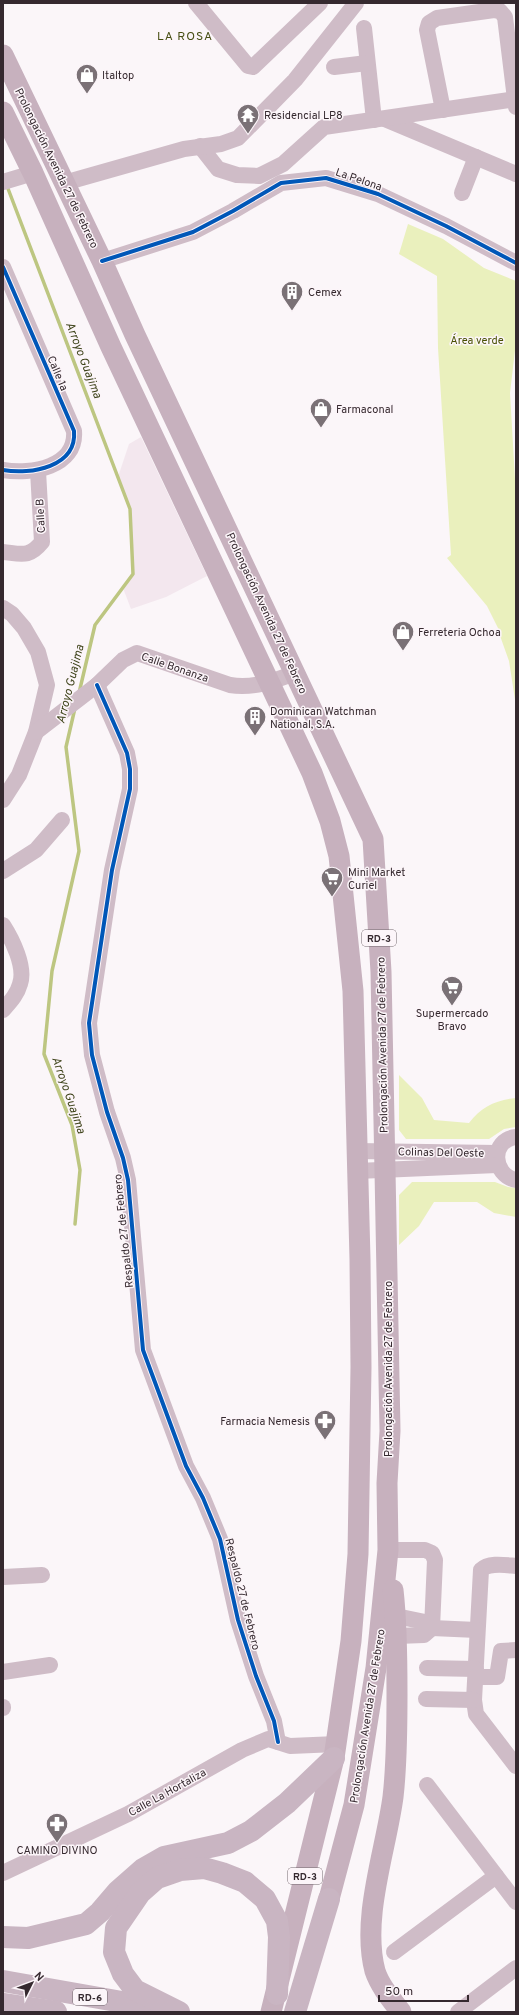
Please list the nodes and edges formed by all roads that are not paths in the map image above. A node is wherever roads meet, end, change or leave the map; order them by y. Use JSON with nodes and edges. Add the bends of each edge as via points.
{"nodes":[{"id":1,"x":196,"y":3,"type":"edge"},
{"id":2,"x":320,"y":3,"type":"edge"},
{"id":3,"x":356,"y":3,"type":"edge"},
{"id":4,"x":364,"y":28,"type":"dead end"},
{"id":5,"x":3,"y":55,"type":"edge"},
{"id":6,"x":367,"y":62,"type":"junction"},
{"id":7,"x":334,"y":67,"type":"dead end"},
{"id":8,"x":516,"y":102,"type":"edge"},
{"id":9,"x":442,"y":110,"type":"junction"},
{"id":10,"x":3,"y":112,"type":"edge"},
{"id":11,"x":379,"y":119,"type":"junction"},
{"id":12,"x":200,"y":146,"type":"junction"},
{"id":13,"x":476,"y":157,"type":"junction"},
{"id":14,"x":516,"y":174,"type":"edge"},
{"id":15,"x":18,"y":177,"type":"edge"},
{"id":16,"x":64,"y":183,"type":"junction"},
{"id":17,"x":462,"y":194,"type":"dead end"},
{"id":18,"x":102,"y":261,"type":"junction"},
{"id":19,"x":516,"y":263,"type":"edge"},
{"id":20,"x":3,"y":267,"type":"edge"},
{"id":21,"x":135,"y":335,"type":"junction"},
{"id":22,"x":111,"y":347,"type":"junction"},
{"id":23,"x":3,"y":470,"type":"edge"},
{"id":24,"x":38,"y":471,"type":"junction"},
{"id":25,"x":3,"y":552,"type":"edge"},
{"id":26,"x":3,"y":608,"type":"edge"},
{"id":27,"x":295,"y":673,"type":"junction"},
{"id":28,"x":270,"y":682,"type":"junction"},
{"id":29,"x":97,"y":685,"type":"junction"},
{"id":30,"x":36,"y":732,"type":"junction"},
{"id":31,"x":3,"y":800,"type":"edge"},
{"id":32,"x":62,"y":820,"type":"dead end"},
{"id":33,"x":3,"y":871,"type":"edge"},
{"id":34,"x":3,"y":925,"type":"edge"},
{"id":35,"x":3,"y":1010,"type":"edge"},
{"id":36,"x":516,"y":1137,"type":"edge"},
{"id":37,"x":497,"y":1159,"type":"junction"},
{"id":38,"x":357,"y":1161,"type":"junction"},
{"id":39,"x":385,"y":1161,"type":"junction"},
{"id":40,"x":516,"y":1180,"type":"edge"},
{"id":41,"x":388,"y":1550,"type":"junction"},
{"id":42,"x":516,"y":1566,"type":"edge"},
{"id":43,"x":42,"y":1575,"type":"dead end"},
{"id":44,"x":3,"y":1577,"type":"edge"},
{"id":45,"x":396,"y":1626,"type":"junction"},
{"id":46,"x":432,"y":1628,"type":"junction"},
{"id":47,"x":477,"y":1630,"type":"junction"},
{"id":48,"x":516,"y":1650,"type":"edge"},
{"id":49,"x":50,"y":1665,"type":"dead end"},
{"id":50,"x":427,"y":1668,"type":"dead end"},
{"id":51,"x":3,"y":1672,"type":"edge"},
{"id":52,"x":476,"y":1673,"type":"junction"},
{"id":53,"x":426,"y":1699,"type":"dead end"},
{"id":54,"x":474,"y":1700,"type":"junction"},
{"id":55,"x":278,"y":1742,"type":"junction"},
{"id":56,"x":335,"y":1751,"type":"junction"},
{"id":57,"x":516,"y":1766,"type":"edge"},
{"id":58,"x":426,"y":1785,"type":"dead end"},
{"id":59,"x":3,"y":1873,"type":"edge"},
{"id":60,"x":496,"y":1876,"type":"junction"},
{"id":61,"x":329,"y":1899,"type":"junction"},
{"id":62,"x":516,"y":1902,"type":"edge"},
{"id":63,"x":3,"y":1937,"type":"edge"},
{"id":64,"x":394,"y":1952,"type":"dead end"},
{"id":65,"x":516,"y":1968,"type":"edge"},
{"id":66,"x":3,"y":1981,"type":"edge"},
{"id":67,"x":274,"y":2003,"type":"edge"},
{"id":68,"x":3,"y":2004,"type":"edge"},
{"id":69,"x":56,"y":2012,"type":"edge"},
{"id":70,"x":178,"y":2012,"type":"edge"},
{"id":71,"x":295,"y":2012,"type":"edge"},
{"id":72,"x":304,"y":2012,"type":"edge"},
{"id":73,"x":400,"y":2012,"type":"edge"},
{"id":74,"x":458,"y":2012,"type":"edge"}],
"edges":[{"from":1,"to":2,"type":"street","via":[[248,66],[253,67]]},
{"from":3,"to":12,"type":"street","via":[[295,80],[238,138],[221,144]]},
{"from":4,"to":6,"type":"street"},
{"from":5,"to":16,"type":"main road","name":"Prolongación Avenida 27 de Febrero","number":"RD-3"},
{"from":6,"to":7,"type":"street"},
{"from":6,"to":11,"type":"street"},
{"from":8,"to":9,"type":"street"},
{"from":8,"to":9,"type":"street","via":[[505,18],[500,11],[494,10],[436,18],[429,23],[426,30]]},
{"from":9,"to":11,"type":"street"},
{"from":10,"to":15,"type":"main road","number":"RD-3"},
{"from":11,"to":12,"type":"street","via":[[324,127],[283,164],[258,176],[237,175],[218,169]]},
{"from":11,"to":13,"type":"street"},
{"from":12,"to":16,"type":"street"},
{"from":13,"to":14,"type":"street"},
{"from":13,"to":17,"type":"street"},
{"from":15,"to":22,"type":"main road","number":"RD-3"},
{"from":16,"to":18,"type":"main road","name":"Prolongación Avenida 27 de Febrero","number":"RD-3"},
{"from":18,"to":19,"type":"street","name":"La Pelona","via":[[193,232],[281,183],[326,178],[378,194]]},
{"from":18,"to":21,"type":"main road","name":"Prolongación Avenida 27 de Febrero","number":"RD-3"},
{"from":20,"to":24,"type":"street","name":"Calle 1a","via":[[74,431],[75,441],[70,450],[59,461]]},
{"from":21,"to":22,"type":"main road"},
{"from":21,"to":27,"type":"main road","name":"Prolongación Avenida 27 de Febrero","number":"RD-3"},
{"from":22,"to":28,"type":"main road","number":"RD-3"},
{"from":23,"to":24,"type":"street"},
{"from":24,"to":25,"type":"street","name":"Calle B","via":[[42,542],[31,553]]},
{"from":26,"to":30,"type":"street","via":[[20,624],[38,652],[47,685]]},
{"from":27,"to":28,"type":"street","name":"Calle Bonanza"},
{"from":27,"to":39,"type":"main road","name":"Prolongación Avenida 27 de Febrero","number":"RD-3","via":[[373,839],[381,972]]},
{"from":28,"to":29,"type":"street","name":"Calle Bonanza","via":[[239,687],[137,653],[123,660]]},
{"from":28,"to":38,"type":"main road","number":"RD-3","via":[[312,773],[330,821],[339,856],[353,991]]},
{"from":29,"to":30,"type":"street","name":"Calle Bonanza"},
{"from":29,"to":55,"type":"street","name":"Respaldo 27 de Febrero","via":[[127,753],[130,789],[114,863],[89,1023],[92,1055],[128,1180],[143,1350],[186,1466],[220,1539],[238,1620],[274,1721]]},
{"from":30,"to":31,"type":"street","via":[[19,775]]},
{"from":32,"to":33,"type":"street","via":[[36,850]]},
{"from":34,"to":35,"type":"street","via":[[19,960],[21,982],[15,996]]},
{"from":36,"to":37,"type":"street","name":"Colinas Del Oeste","via":[[505,1141]]},
{"from":37,"to":39,"type":"street","name":"Colinas Del Oeste","via":[[471,1165]]},
{"from":37,"to":40,"type":"street","name":"Colinas Del Oeste","via":[[505,1176]]},
{"from":38,"to":39,"type":"street","name":"Colinas Del Oeste"},
{"from":38,"to":56,"type":"main road","number":"RD-3","via":[[361,1366],[358,1554],[351,1641]]},
{"from":39,"to":41,"type":"main road","name":"Prolongación Avenida 27 de Febrero","number":"RD-3","via":[[390,1431],[387,1483]]},
{"from":41,"to":45,"type":"main road"},
{"from":41,"to":46,"type":"street","via":[[425,1550],[432,1553],[435,1560]]},
{"from":41,"to":61,"type":"main road","name":"Prolongación Avenida 27 de Febrero","number":"RD-3","via":[[376,1668],[354,1805]]},
{"from":42,"to":47,"type":"street","via":[[491,1565],[481,1570]]},
{"from":43,"to":44,"type":"street"},
{"from":45,"to":46,"type":"street","via":[[424,1635]]},
{"from":45,"to":73,"type":"main road","via":[[397,1737],[393,1797],[371,1920],[371,1946],[376,1972]]},
{"from":46,"to":47,"type":"street"},
{"from":47,"to":52,"type":"street"},
{"from":48,"to":52,"type":"street","via":[[501,1652],[497,1677]]},
{"from":49,"to":51,"type":"street"},
{"from":50,"to":52,"type":"street"},
{"from":52,"to":54,"type":"street"},
{"from":53,"to":54,"type":"street"},
{"from":54,"to":57,"type":"street","via":[[476,1714]]},
{"from":55,"to":56,"type":"street","name":"Calle La Hortaliza","via":[[290,1746]]},
{"from":55,"to":59,"type":"street","name":"Calle La Hortaliza","via":[[268,1739],[242,1750],[128,1814]]},
{"from":56,"to":63,"type":"highway","via":[[287,1803],[251,1832],[228,1844],[164,1857],[143,1869],[86,1924],[28,1938]]},
{"from":56,"to":67,"type":"main road","number":"RD-3"},
{"from":58,"to":60,"type":"street"},
{"from":60,"to":62,"type":"street"},
{"from":60,"to":64,"type":"street"},
{"from":61,"to":71,"type":"highway","name":"Prolongación Avenida 27 de Febrero","number":"RD-3"},
{"from":61,"to":72,"type":"highway","via":[[319,1958]]},
{"from":65,"to":74,"type":"street"},
{"from":66,"to":70,"type":"highway","number":"RD-6"},
{"from":67,"to":70,"type":"highway","via":[[279,1937],[277,1921],[265,1899],[245,1882],[222,1872],[204,1868],[180,1870],[158,1878],[140,1892],[116,1928],[114,1952],[122,1974],[135,1990]]},
{"from":68,"to":69,"type":"highway"}]}
